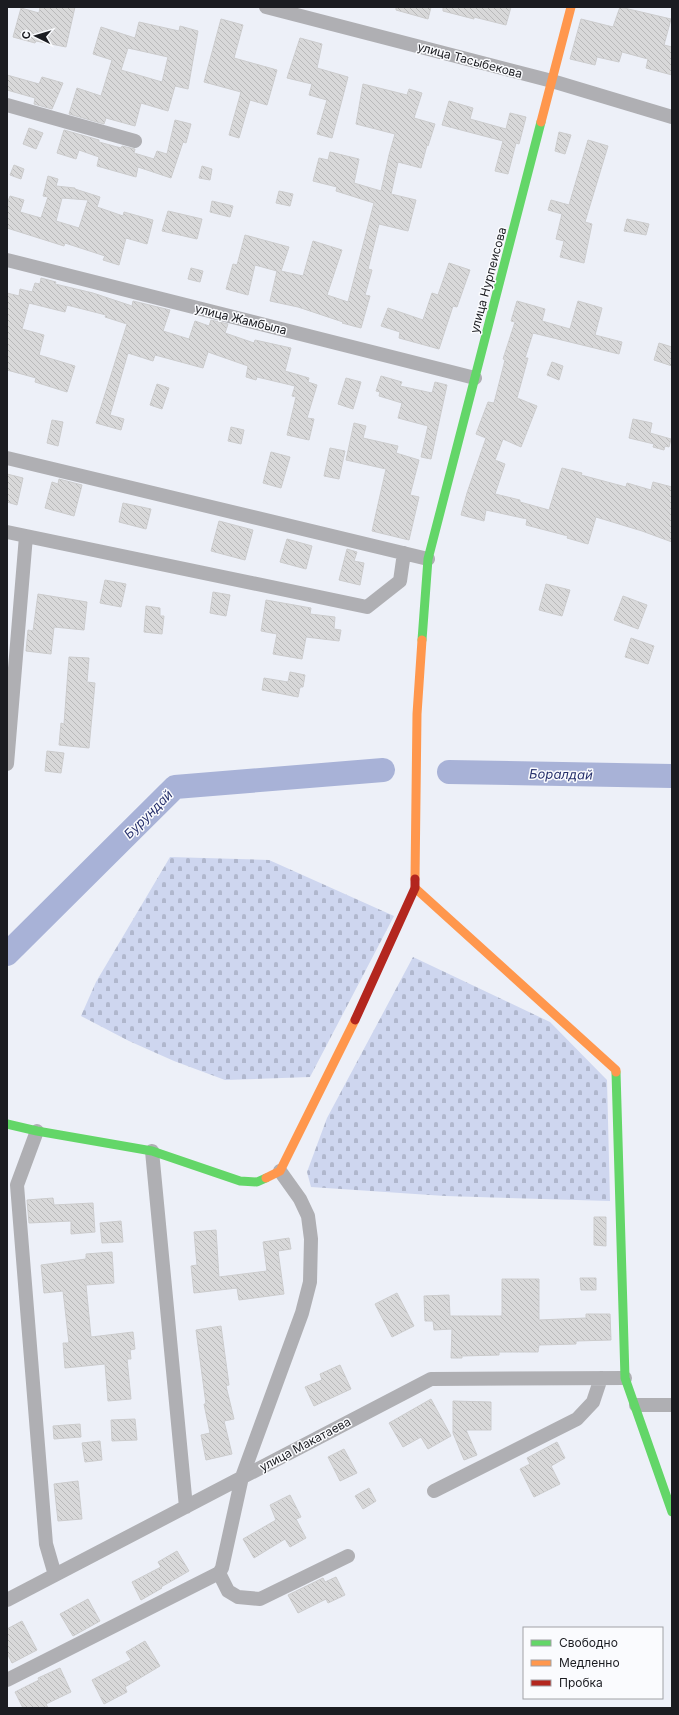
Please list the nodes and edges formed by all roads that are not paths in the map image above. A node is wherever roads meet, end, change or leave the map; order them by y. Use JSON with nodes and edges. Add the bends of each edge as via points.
{"nodes":[{"id":1,"x":266,"y":7,"type":"edge"},
{"id":2,"x":571,"y":7,"type":"edge"},
{"id":3,"x":552,"y":81,"type":"junction"},
{"id":4,"x":7,"y":105,"type":"edge"},
{"id":5,"x":672,"y":117,"type":"edge"},
{"id":6,"x":135,"y":141,"type":"dead end"},
{"id":7,"x":7,"y":260,"type":"edge"},
{"id":8,"x":475,"y":378,"type":"junction"},
{"id":9,"x":7,"y":458,"type":"edge"},
{"id":10,"x":7,"y":532,"type":"edge"},
{"id":11,"x":26,"y":536,"type":"junction"},
{"id":12,"x":404,"y":553,"type":"junction"},
{"id":13,"x":428,"y":559,"type":"junction"},
{"id":14,"x":7,"y":764,"type":"edge"},
{"id":15,"x":415,"y":888,"type":"junction"},
{"id":16,"x":7,"y":1124,"type":"edge"},
{"id":17,"x":37,"y":1131,"type":"junction"},
{"id":18,"x":152,"y":1151,"type":"junction"},
{"id":19,"x":280,"y":1171,"type":"junction"},
{"id":20,"x":601,"y":1378,"type":"junction"},
{"id":21,"x":625,"y":1378,"type":"junction"},
{"id":22,"x":672,"y":1405,"type":"edge"},
{"id":23,"x":636,"y":1406,"type":"junction"},
{"id":24,"x":242,"y":1477,"type":"junction"},
{"id":25,"x":434,"y":1491,"type":"dead end"},
{"id":26,"x":186,"y":1506,"type":"junction"},
{"id":27,"x":672,"y":1512,"type":"edge"},
{"id":28,"x":348,"y":1556,"type":"dead end"},
{"id":29,"x":219,"y":1573,"type":"junction"},
{"id":30,"x":55,"y":1575,"type":"junction"},
{"id":31,"x":7,"y":1600,"type":"edge"},
{"id":32,"x":7,"y":1680,"type":"edge"}],
"edges":[{"from":1,"to":3,"type":"street","name":"улица Тасыбекова"},
{"from":2,"to":3,"type":"street","name":"улица Нурпеисова"},
{"from":3,"to":5,"type":"street","name":"улица Тасыбекова"},
{"from":3,"to":8,"type":"street","name":"улица Нурпеисова"},
{"from":4,"to":6,"type":"street"},
{"from":7,"to":8,"type":"street","name":"улица Жамбыла"},
{"from":8,"to":13,"type":"street","name":"улица Нурпеисова"},
{"from":9,"to":12,"type":"street"},
{"from":10,"to":11,"type":"street"},
{"from":11,"to":12,"type":"street","via":[[367,607],[400,581]]},
{"from":11,"to":14,"type":"street"},
{"from":12,"to":13,"type":"street"},
{"from":13,"to":15,"type":"street","name":"улица Нурпеисова","via":[[417,714]]},
{"from":15,"to":19,"type":"street","via":[[344,1045]]},
{"from":15,"to":21,"type":"street","via":[[616,1070]]},
{"from":16,"to":17,"type":"street"},
{"from":17,"to":18,"type":"street"},
{"from":17,"to":30,"type":"street","via":[[17,1186],[46,1544]]},
{"from":18,"to":19,"type":"street","via":[[240,1181],[257,1182]]},
{"from":18,"to":26,"type":"street"},
{"from":19,"to":24,"type":"street","via":[[300,1199],[308,1216],[311,1239],[310,1282],[302,1313]]},
{"from":20,"to":21,"type":"street","name":"улица Макатаева"},
{"from":20,"to":24,"type":"street","name":"улица Макатаева","via":[[430,1379]]},
{"from":20,"to":25,"type":"street","via":[[593,1402],[577,1419]]},
{"from":21,"to":23,"type":"street"},
{"from":22,"to":23,"type":"street"},
{"from":23,"to":27,"type":"street"},
{"from":24,"to":26,"type":"street","name":"улица Макатаева"},
{"from":24,"to":29,"type":"street"},
{"from":26,"to":30,"type":"street","name":"улица Макатаева"},
{"from":28,"to":29,"type":"street","via":[[260,1599],[238,1597],[228,1591]]},
{"from":29,"to":32,"type":"street"},
{"from":30,"to":31,"type":"street","name":"улица Макатаева"}]}
